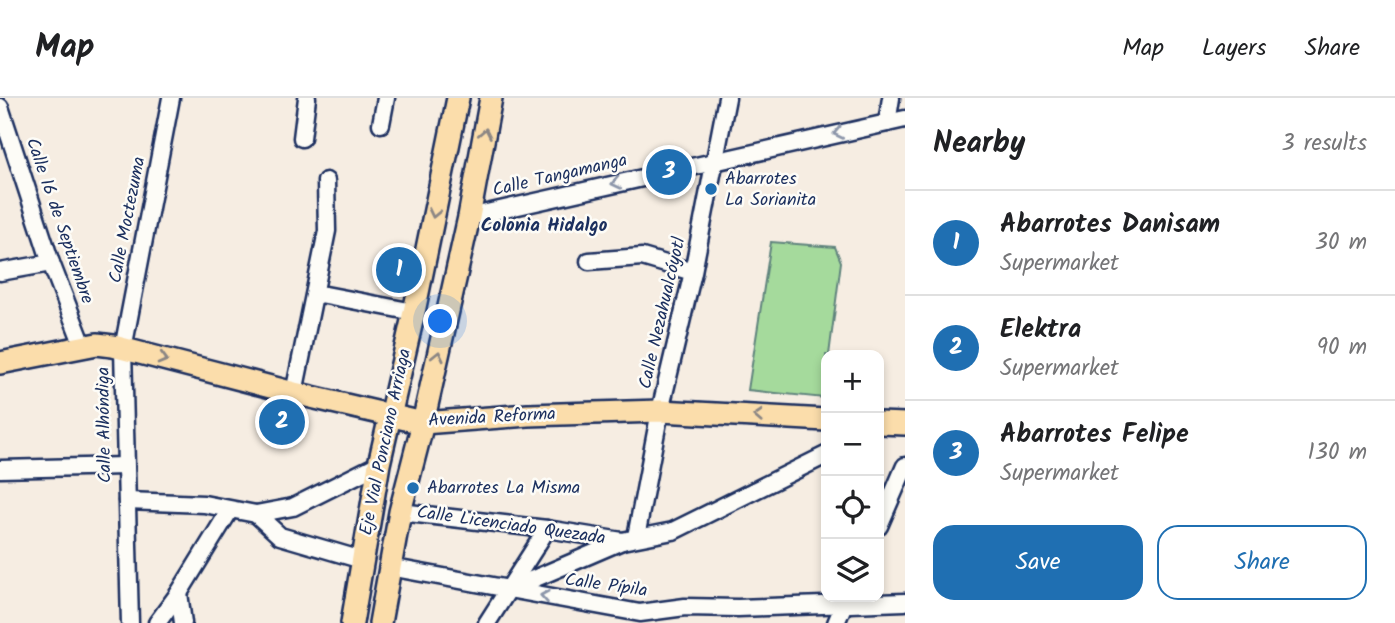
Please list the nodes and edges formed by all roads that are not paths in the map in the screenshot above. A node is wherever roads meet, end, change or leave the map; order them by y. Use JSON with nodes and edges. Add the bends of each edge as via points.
{"nodes":[{"id":1,"x":171,"y":98,"type":"edge"},
{"id":2,"x":307,"y":98,"type":"edge"},
{"id":3,"x":386,"y":98,"type":"edge"},
{"id":4,"x":458,"y":98,"type":"edge"},
{"id":5,"x":491,"y":98,"type":"edge"},
{"id":6,"x":727,"y":98,"type":"edge"},
{"id":7,"x":891,"y":98,"type":"edge"},
{"id":8,"x":0,"y":107,"type":"edge"},
{"id":9,"x":905,"y":119,"type":"edge"},
{"id":10,"x":887,"y":123,"type":"junction"},
{"id":11,"x":381,"y":124,"type":"dead end"},
{"id":12,"x":302,"y":138,"type":"dead end"},
{"id":13,"x":715,"y":160,"type":"junction"},
{"id":14,"x":326,"y":181,"type":"dead end"},
{"id":15,"x":469,"y":217,"type":"junction"},
{"id":16,"x":589,"y":261,"type":"dead end"},
{"id":17,"x":51,"y":263,"type":"junction"},
{"id":18,"x":0,"y":272,"type":"edge"},
{"id":19,"x":694,"y":272,"type":"junction"},
{"id":20,"x":314,"y":293,"type":"junction"},
{"id":21,"x":414,"y":312,"type":"junction"},
{"id":22,"x":84,"y":348,"type":"junction"},
{"id":23,"x":123,"y":349,"type":"junction"},
{"id":24,"x":0,"y":363,"type":"edge"},
{"id":25,"x":294,"y":393,"type":"junction"},
{"id":26,"x":660,"y":411,"type":"junction"},
{"id":27,"x":390,"y":415,"type":"junction"},
{"id":28,"x":821,"y":420,"type":"edge"},
{"id":29,"x":423,"y":423,"type":"junction"},
{"id":30,"x":821,"y":458,"type":"edge"},
{"id":31,"x":379,"y":464,"type":"junction"},
{"id":32,"x":125,"y":466,"type":"junction"},
{"id":33,"x":905,"y":466,"type":"edge"},
{"id":34,"x":0,"y":469,"type":"edge"},
{"id":35,"x":127,"y":501,"type":"junction"},
{"id":36,"x":230,"y":510,"type":"junction"},
{"id":37,"x":400,"y":512,"type":"junction"},
{"id":38,"x":256,"y":514,"type":"junction"},
{"id":39,"x":884,"y":514,"type":"edge"},
{"id":40,"x":547,"y":529,"type":"junction"},
{"id":41,"x":629,"y":539,"type":"junction"},
{"id":42,"x":362,"y":561,"type":"junction"},
{"id":43,"x":389,"y":567,"type":"junction"},
{"id":44,"x":508,"y":590,"type":"junction"},
{"id":45,"x":180,"y":593,"type":"junction"},
{"id":46,"x":831,"y":602,"type":"edge"},
{"id":47,"x":846,"y":602,"type":"edge"},
{"id":48,"x":876,"y":602,"type":"edge"},
{"id":49,"x":905,"y":603,"type":"edge"},
{"id":50,"x":130,"y":623,"type":"edge"},
{"id":51,"x":157,"y":623,"type":"edge"},
{"id":52,"x":183,"y":623,"type":"edge"},
{"id":53,"x":352,"y":623,"type":"edge"},
{"id":54,"x":380,"y":623,"type":"edge"},
{"id":55,"x":487,"y":623,"type":"edge"},
{"id":56,"x":836,"y":623,"type":"edge"}],
"edges":[{"from":1,"to":23,"type":"street","name":"Calle Moctezuma"},
{"from":2,"to":12,"type":"street"},
{"from":3,"to":11,"type":"street"},
{"from":4,"to":21,"type":"main road","name":"Eje Vial Ponciano Arriaga","one_way":true},
{"from":15,"to":5,"type":"main road","name":"Eje Vial Ponciano Arriaga","one_way":true},
{"from":6,"to":13,"type":"street","name":"Calle Nezahualcóyotl"},
{"from":7,"to":10,"type":"street"},
{"from":8,"to":17,"type":"street","name":"Calle 16 de Septiembre"},
{"from":9,"to":10,"type":"street","name":"Calle Tangamanga"},
{"from":10,"to":13,"type":"street","name":"Calle Tangamanga","one_way":true},
{"from":13,"to":15,"type":"street","name":"Calle Tangamanga","one_way":true},
{"from":13,"to":19,"type":"street","name":"Calle Nezahualcóyotl"},
{"from":14,"to":20,"type":"street","via":[[327,231]]},
{"from":29,"to":15,"type":"main road","name":"Eje Vial Ponciano Arriaga","one_way":true},
{"from":16,"to":19,"type":"street","via":[[642,257]]},
{"from":17,"to":18,"type":"street"},
{"from":17,"to":22,"type":"street","name":"Calle 16 de Septiembre"},
{"from":19,"to":26,"type":"street","name":"Calle Nezahualcóyotl"},
{"from":20,"to":21,"type":"street"},
{"from":20,"to":25,"type":"street"},
{"from":21,"to":27,"type":"main road","name":"Eje Vial Ponciano Arriaga"},
{"from":22,"to":23,"type":"main road","name":"Avenida Reforma","via":[[97,344]]},
{"from":22,"to":24,"type":"main road","name":"Avenida Reforma"},
{"from":23,"to":25,"type":"main road","name":"Avenida Reforma","one_way":true},
{"from":23,"to":32,"type":"street","name":"Calle Alhóndiga"},
{"from":25,"to":27,"type":"main road","name":"Avenida Reforma"},
{"from":28,"to":26,"type":"main road","name":"Avenida Reforma","one_way":true},
{"from":26,"to":29,"type":"main road","name":"Avenida Reforma"},
{"from":26,"to":41,"type":"street","name":"Calle Nezahualcóyotl"},
{"from":27,"to":29,"type":"main road","name":"Avenida Reforma"},
{"from":27,"to":31,"type":"main road","name":"Eje Vial Ponciano Arriaga"},
{"from":29,"to":37,"type":"main road","name":"Eje Vial Ponciano Arriaga"},
{"from":30,"to":41,"type":"street","name":"Calle Licenciado Quezada","via":[[673,531]]},
{"from":31,"to":38,"type":"street","via":[[293,507]]},
{"from":31,"to":42,"type":"main road","name":"Eje Vial Ponciano Arriaga"},
{"from":32,"to":34,"type":"street"},
{"from":32,"to":35,"type":"street","name":"Calle Alhóndiga"},
{"from":33,"to":39,"type":"street"},
{"from":35,"to":36,"type":"street","via":[[204,504]]},
{"from":35,"to":50,"type":"street","name":"Calle Alhóndiga"},
{"from":36,"to":38,"type":"street"},
{"from":36,"to":45,"type":"street"},
{"from":37,"to":40,"type":"street","name":"Calle Licenciado Quezada"},
{"from":37,"to":43,"type":"main road","name":"Eje Vial Ponciano Arriaga"},
{"from":38,"to":42,"type":"street","via":[[281,536]]},
{"from":40,"to":41,"type":"street","name":"Calle Licenciado Quezada"},
{"from":40,"to":44,"type":"street"},
{"from":41,"to":44,"type":"street","name":"Calle Licenciado Quezada"},
{"from":42,"to":53,"type":"main road","name":"Eje Vial Ponciano Arriaga"},
{"from":43,"to":44,"type":"street","name":"Calle Pípila"},
{"from":43,"to":54,"type":"main road","name":"Eje Vial Ponciano Arriaga"},
{"from":46,"to":44,"type":"street","name":"Calle Pípila","one_way":true,"via":[[640,613]]},
{"from":44,"to":55,"type":"street"},
{"from":45,"to":51,"type":"street"},
{"from":45,"to":52,"type":"street"},
{"from":47,"to":56,"type":"street"},
{"from":48,"to":49,"type":"street","name":"Calle Pípila"}]}
